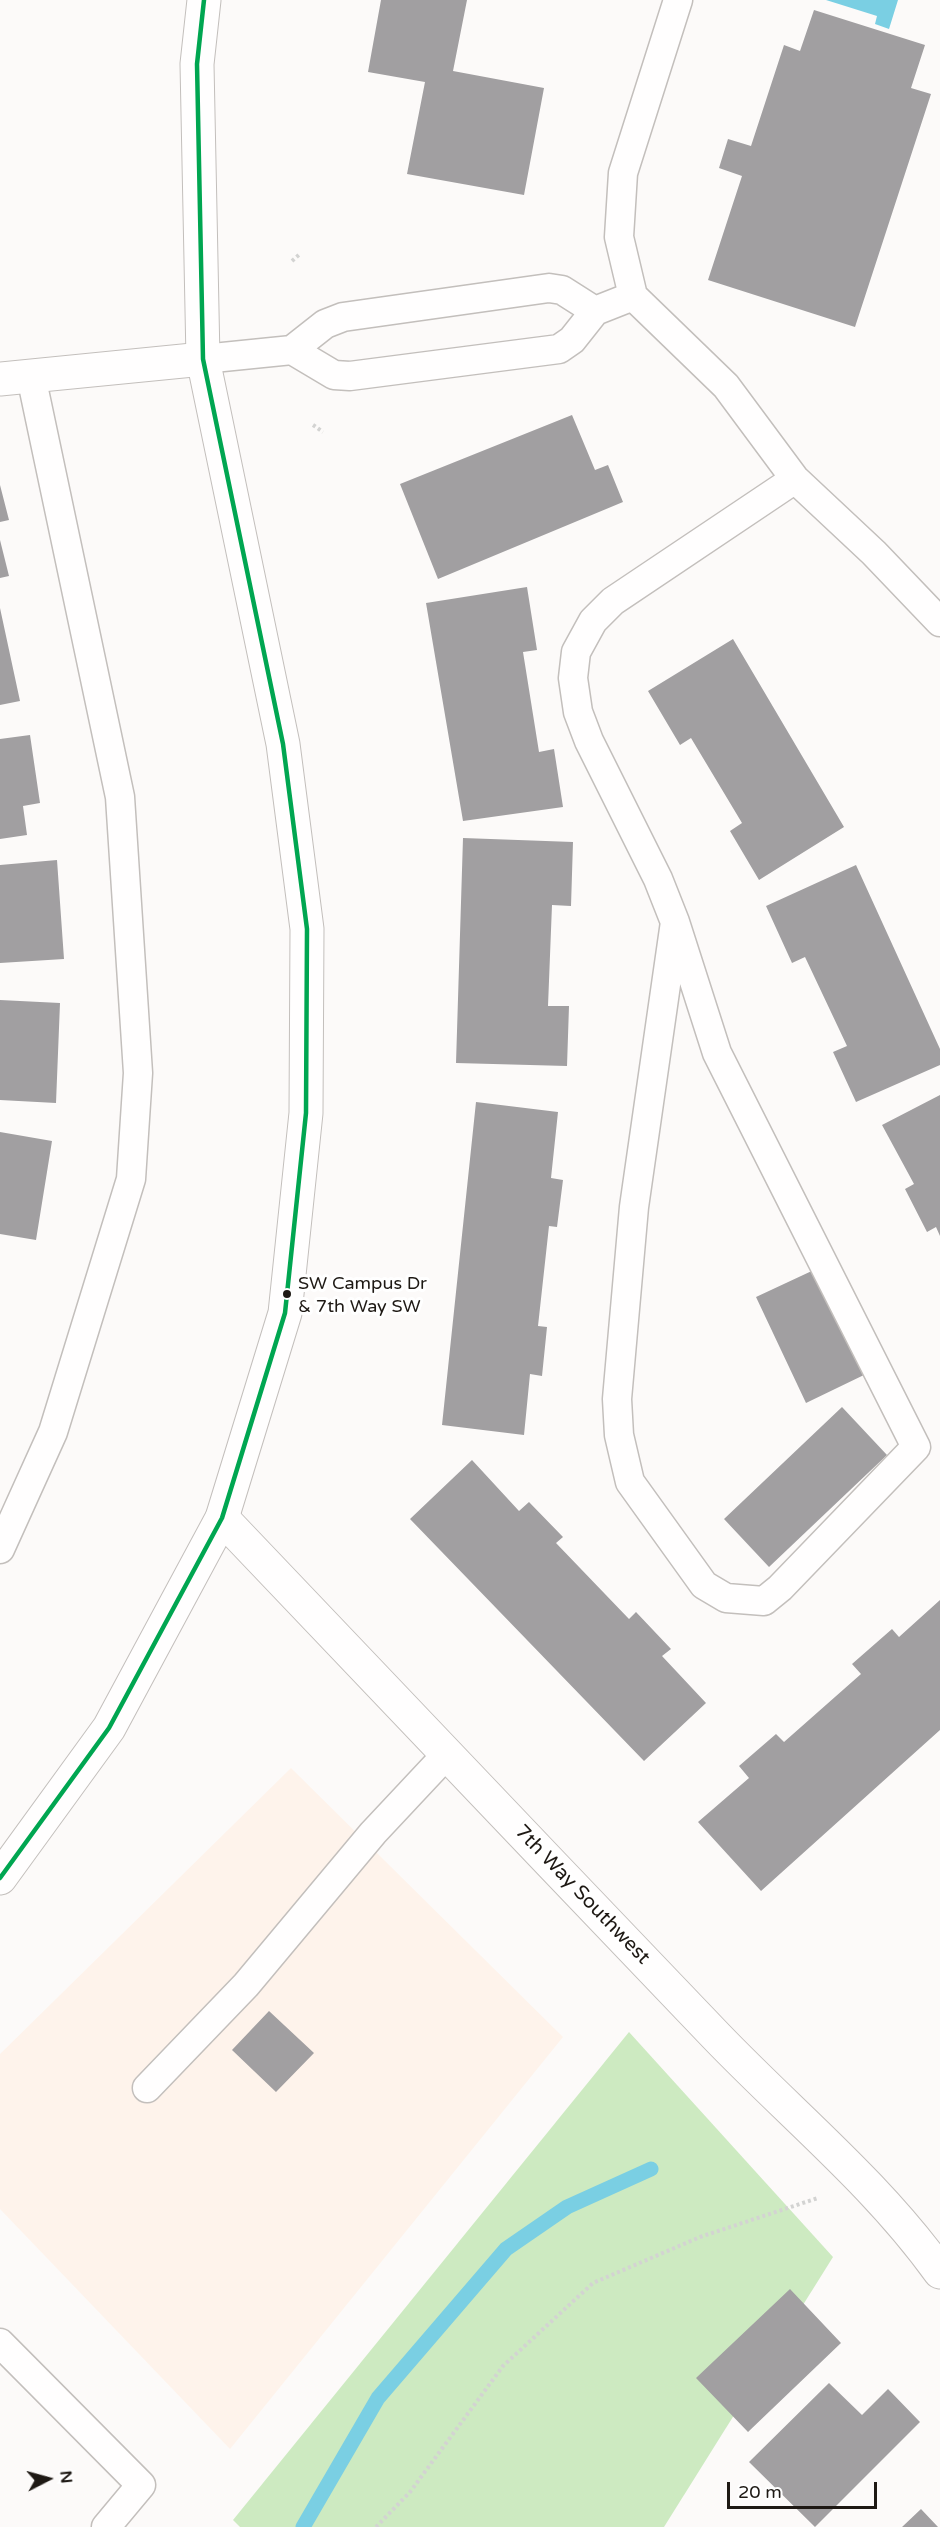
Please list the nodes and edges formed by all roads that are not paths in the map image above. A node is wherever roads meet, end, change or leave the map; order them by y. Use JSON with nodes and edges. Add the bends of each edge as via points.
{"nodes":[{"id":1,"x":204,"y":0,"type":"edge"},
{"id":2,"x":678,"y":0,"type":"edge"},
{"id":3,"x":633,"y":296,"type":"junction"},
{"id":4,"x":595,"y":311,"type":"junction"},
{"id":5,"x":292,"y":350,"type":"junction"},
{"id":6,"x":203,"y":359,"type":"junction"},
{"id":7,"x":16,"y":377,"type":"edge"},
{"id":8,"x":795,"y":479,"type":"junction"},
{"id":9,"x":940,"y":622,"type":"edge"},
{"id":10,"x":675,"y":922,"type":"junction"},
{"id":11,"x":222,"y":1518,"type":"junction"},
{"id":12,"x":0,"y":1549,"type":"edge"},
{"id":13,"x":447,"y":1754,"type":"junction"},
{"id":14,"x":0,"y":1878,"type":"edge"},
{"id":15,"x":147,"y":2088,"type":"dead end"},
{"id":16,"x":940,"y":2272,"type":"edge"},
{"id":17,"x":0,"y":2343,"type":"edge"},
{"id":18,"x":106,"y":2527,"type":"edge"}],
"edges":[{"from":1,"to":6,"type":"main road","via":[[197,64]]},
{"from":2,"to":3,"type":"lane","via":[[623,173],[619,237]]},
{"from":3,"to":4,"type":"lane"},
{"from":3,"to":8,"type":"lane","via":[[726,386]]},
{"from":4,"to":5,"type":"lane","via":[[562,290],[549,288],[343,316],[325,324]]},
{"from":4,"to":5,"type":"lane","via":[[572,340],[559,349],[385,372],[334,375]]},
{"from":5,"to":6,"type":"lane"},
{"from":6,"to":7,"type":"main road"},
{"from":6,"to":11,"type":"main road","via":[[283,744],[307,930],[306,1113],[285,1313]]},
{"from":7,"to":12,"type":"lane","via":[[120,797],[138,1073],[131,1179],[53,1432]]},
{"from":8,"to":9,"type":"lane"},
{"from":8,"to":10,"type":"lane","via":[[613,601],[593,621],[576,652],[573,678],[581,721]]},
{"from":10,"to":10,"type":"lane","via":[[717,1053],[916,1447],[764,1601],[726,1598],[704,1585],[630,1482],[619,1435],[617,1399],[634,1207]]},
{"from":11,"to":13,"type":"main road","name":"7th Way Southwest"},
{"from":11,"to":14,"type":"main road","via":[[109,1728]]},
{"from":13,"to":15,"type":"lane","via":[[373,1833],[246,1985]]},
{"from":13,"to":16,"type":"main road","name":"7th Way Southwest","via":[[746,2067],[865,2182]]},
{"from":17,"to":18,"type":"lane","via":[[141,2485]]}]}
